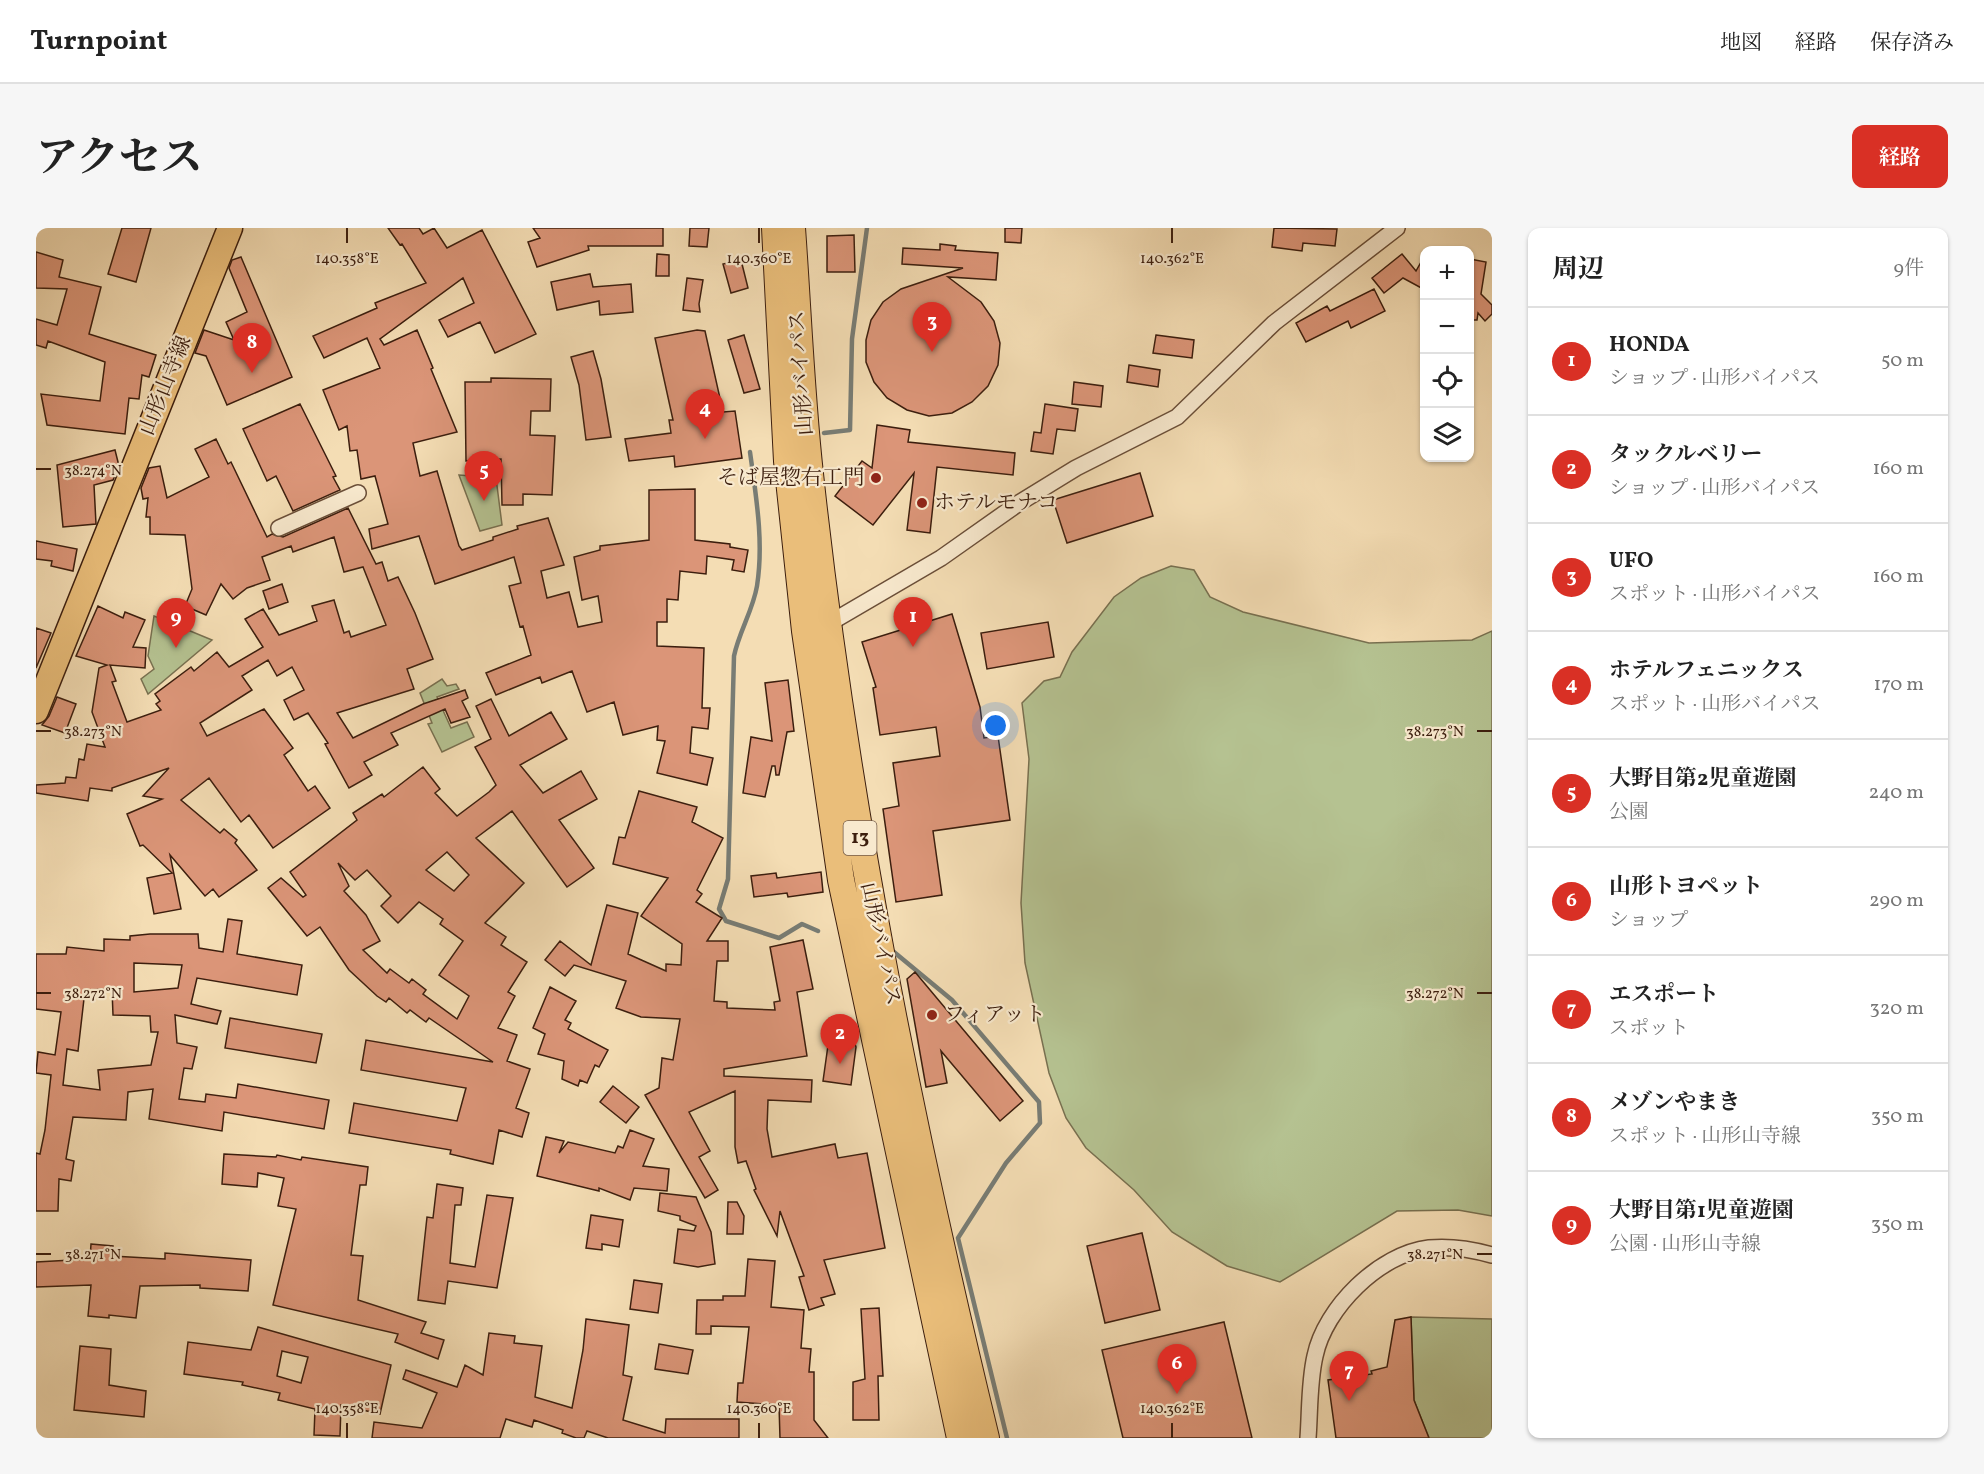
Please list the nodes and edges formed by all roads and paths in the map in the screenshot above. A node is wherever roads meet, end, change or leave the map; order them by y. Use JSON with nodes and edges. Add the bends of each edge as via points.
{"nodes":[{"id":1,"x":230,"y":228,"type":"edge"},
{"id":2,"x":775,"y":228,"type":"edge"},
{"id":3,"x":792,"y":228,"type":"edge"},
{"id":4,"x":1397,"y":228,"type":"edge"},
{"id":5,"x":358,"y":493,"type":"dead end"},
{"id":6,"x":279,"y":528,"type":"dead end"},
{"id":7,"x":828,"y":624,"type":"junction"},
{"id":8,"x":36,"y":711,"type":"edge"},
{"id":9,"x":1492,"y":1255,"type":"edge"},
{"id":10,"x":960,"y":1438,"type":"edge"},
{"id":11,"x":986,"y":1438,"type":"edge"},
{"id":12,"x":1308,"y":1438,"type":"edge"}],
"edges":[{"from":1,"to":8,"type":"main road","name":"山形山寺線"},
{"from":2,"to":10,"type":"highway","name":"山形バイパス","number":"13","via":[[787,461],[805,631],[841,880]]},
{"from":3,"to":7,"type":"highway","name":"山形バイパス","number":"13","via":[[809,470]]},
{"from":4,"to":7,"type":"street","via":[[1274,323],[1177,417],[1076,468],[941,558]]},
{"from":5,"to":6,"type":"street"},
{"from":7,"to":11,"type":"highway","name":"山形バイパス","number":"13","via":[[865,876]]},
{"from":9,"to":12,"type":"street","via":[[1465,1248],[1427,1248],[1393,1261],[1364,1279],[1327,1324],[1315,1355]]}]}
